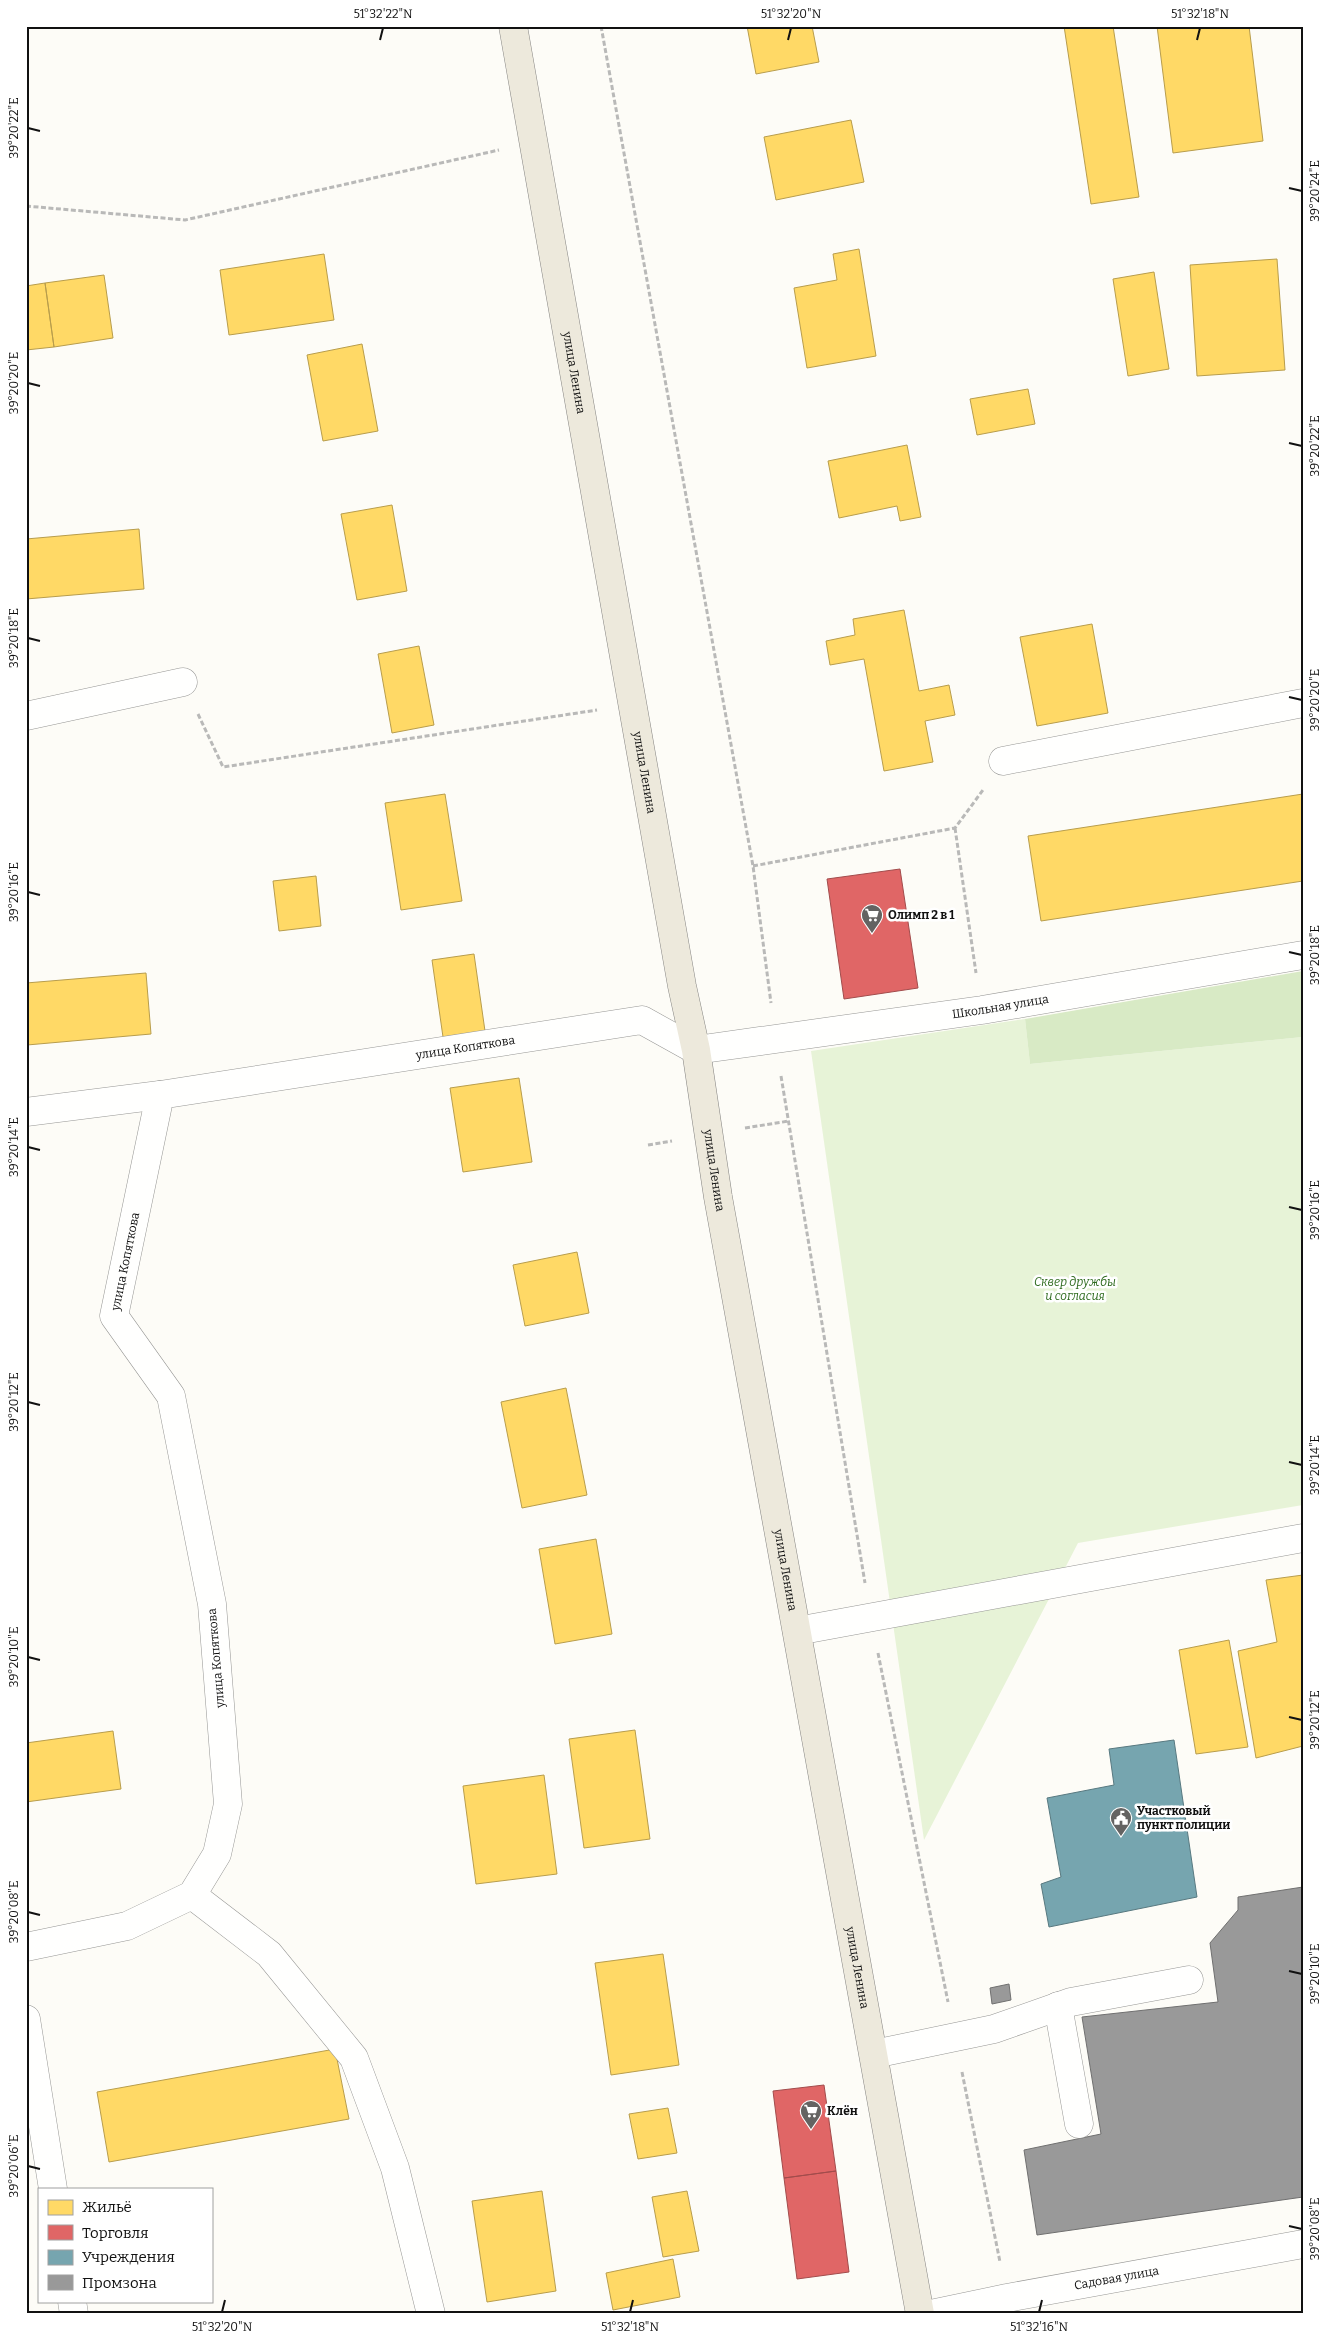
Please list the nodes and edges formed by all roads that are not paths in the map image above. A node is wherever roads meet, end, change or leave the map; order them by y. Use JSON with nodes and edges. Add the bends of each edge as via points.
{"nodes":[{"id":1,"x":513,"y":26,"type":"edge"},
{"id":2,"x":183,"y":682,"type":"road end"},
{"id":3,"x":1303,"y":703,"type":"edge"},
{"id":4,"x":26,"y":716,"type":"edge"},
{"id":5,"x":1003,"y":761,"type":"road end"},
{"id":6,"x":1303,"y":955,"type":"edge"},
{"id":7,"x":696,"y":1050,"type":"junction"},
{"id":8,"x":160,"y":1095,"type":"junction"},
{"id":9,"x":26,"y":1112,"type":"edge"},
{"id":10,"x":1303,"y":1538,"type":"edge"},
{"id":11,"x":797,"y":1631,"type":"junction"},
{"id":12,"x":192,"y":1895,"type":"junction"},
{"id":13,"x":26,"y":1947,"type":"edge"},
{"id":14,"x":1189,"y":1980,"type":"dead end"},
{"id":15,"x":1058,"y":2006,"type":"junction"},
{"id":16,"x":26,"y":2019,"type":"edge"},
{"id":17,"x":874,"y":2054,"type":"junction"},
{"id":18,"x":1079,"y":2124,"type":"dead end"},
{"id":19,"x":54,"y":2188,"type":"edge"},
{"id":20,"x":1303,"y":2244,"type":"edge"},
{"id":21,"x":431,"y":2314,"type":"edge"},
{"id":22,"x":920,"y":2314,"type":"edge"},
{"id":23,"x":931,"y":2314,"type":"edge"}],
"edges":[{"from":1,"to":7,"type":"main road","name":"улица Ленина","via":[[682,986]]},
{"from":2,"to":4,"type":"street"},
{"from":3,"to":5,"type":"street"},
{"from":6,"to":7,"type":"street","name":"Школьная улица","via":[[982,1010]]},
{"from":7,"to":8,"type":"street","name":"улица Копяткова","via":[[642,1020]]},
{"from":7,"to":11,"type":"main road","name":"улица Ленина","via":[[718,1197]]},
{"from":8,"to":9,"type":"street"},
{"from":8,"to":12,"type":"street","name":"улица Копяткова","via":[[114,1316],[171,1396],[212,1604],[228,1804],[217,1854]]},
{"from":10,"to":11,"type":"street"},
{"from":11,"to":17,"type":"main road","name":"улица Ленина"},
{"from":12,"to":13,"type":"street","via":[[127,1926]]},
{"from":12,"to":21,"type":"street","via":[[269,1954],[354,2058],[395,2168]]},
{"from":14,"to":15,"type":"street"},
{"from":15,"to":17,"type":"street","via":[[994,2029]]},
{"from":15,"to":18,"type":"street"},
{"from":16,"to":19,"type":"street"},
{"from":17,"to":22,"type":"main road","name":"улица Ленина"},
{"from":20,"to":23,"type":"street","name":"Садовая улица"}]}
